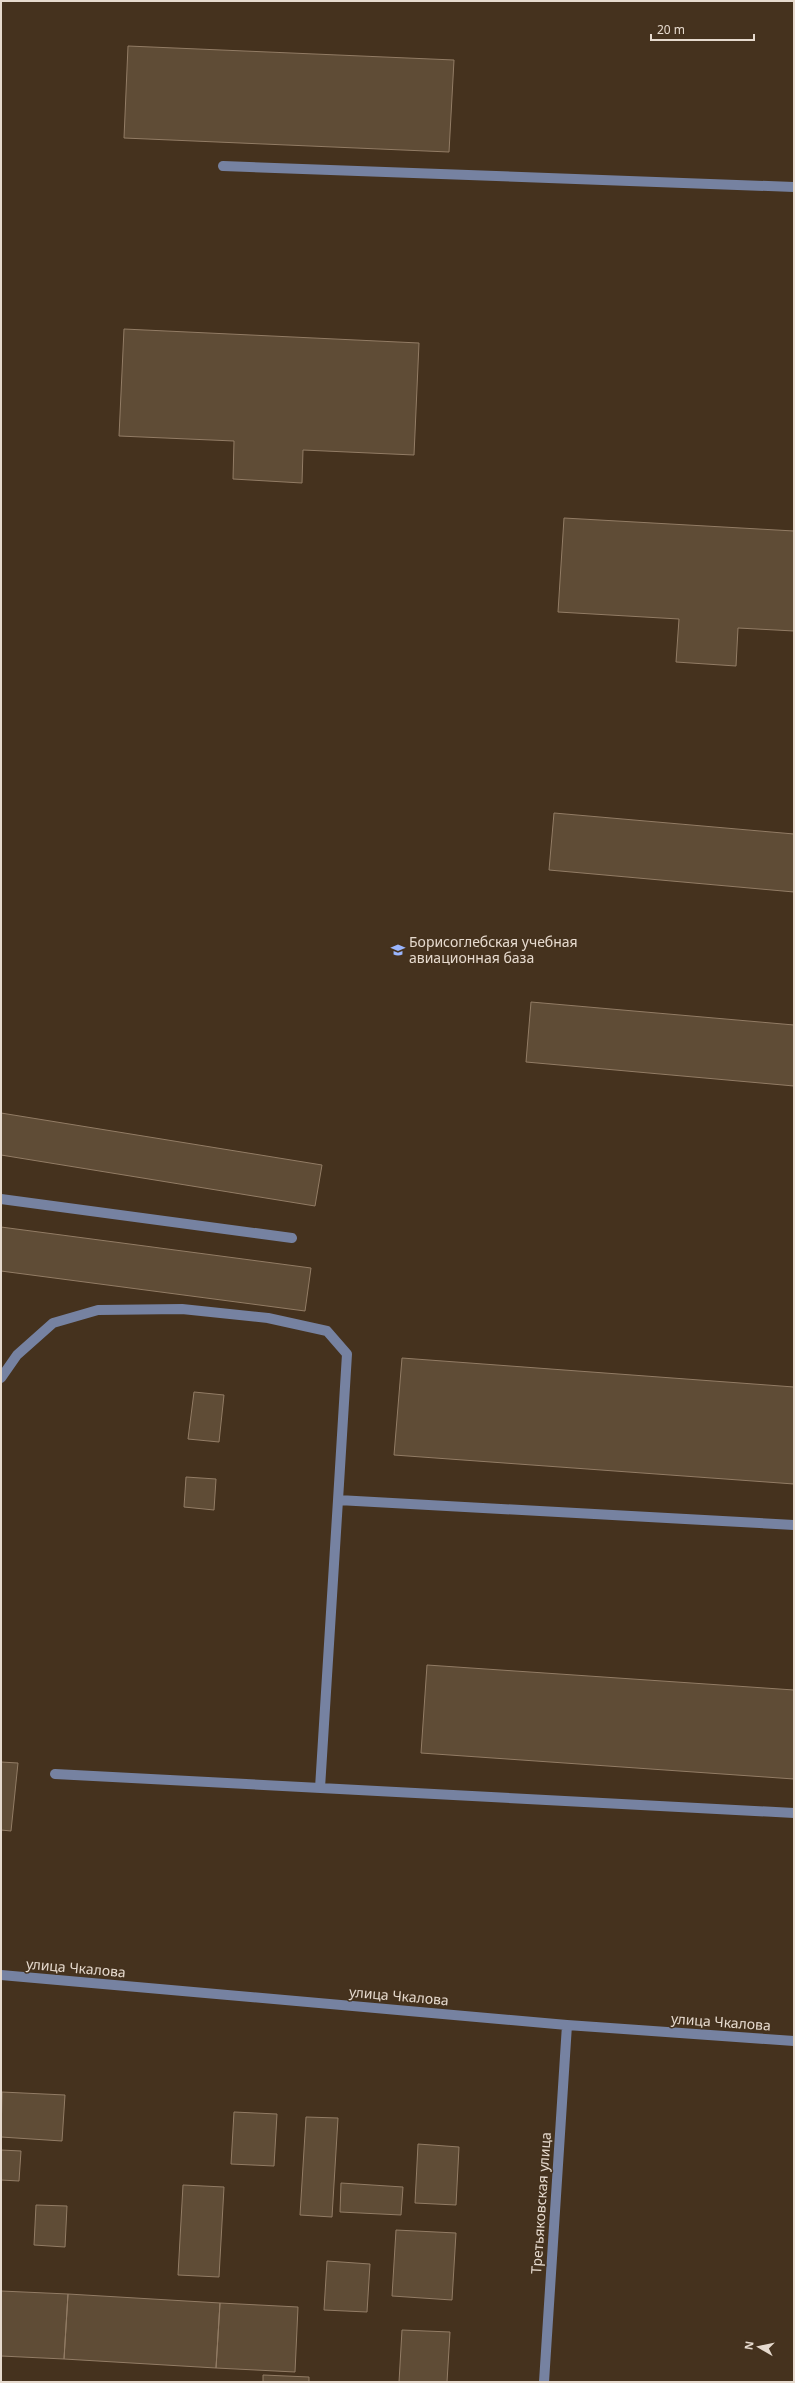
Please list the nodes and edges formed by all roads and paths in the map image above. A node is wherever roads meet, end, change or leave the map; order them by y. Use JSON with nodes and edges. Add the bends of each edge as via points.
{"nodes":[{"id":1,"x":223,"y":166,"type":"dead end"},
{"id":2,"x":794,"y":187,"type":"edge"},
{"id":3,"x":1,"y":1198,"type":"edge"},
{"id":4,"x":292,"y":1238,"type":"dead end"},
{"id":5,"x":1,"y":1378,"type":"edge"},
{"id":6,"x":338,"y":1500,"type":"junction"},
{"id":7,"x":794,"y":1525,"type":"edge"},
{"id":8,"x":55,"y":1774,"type":"dead end"},
{"id":9,"x":320,"y":1788,"type":"junction"},
{"id":10,"x":794,"y":1813,"type":"edge"},
{"id":11,"x":1,"y":1975,"type":"edge"},
{"id":12,"x":567,"y":2025,"type":"junction"},
{"id":13,"x":794,"y":2041,"type":"edge"},
{"id":14,"x":544,"y":2382,"type":"edge"}],
"edges":[{"from":1,"to":2,"type":"street"},
{"from":3,"to":4,"type":"street"},
{"from":5,"to":6,"type":"street","via":[[17,1355],[53,1323],[98,1310],[182,1309],[268,1318],[327,1331],[347,1354]]},
{"from":6,"to":7,"type":"street"},
{"from":6,"to":9,"type":"street"},
{"from":8,"to":9,"type":"street"},
{"from":9,"to":10,"type":"street"},
{"from":11,"to":12,"type":"street","name":"улица Чкалова"},
{"from":12,"to":13,"type":"street","name":"улица Чкалова"},
{"from":12,"to":14,"type":"street","name":"Третьяковская улица"}]}
